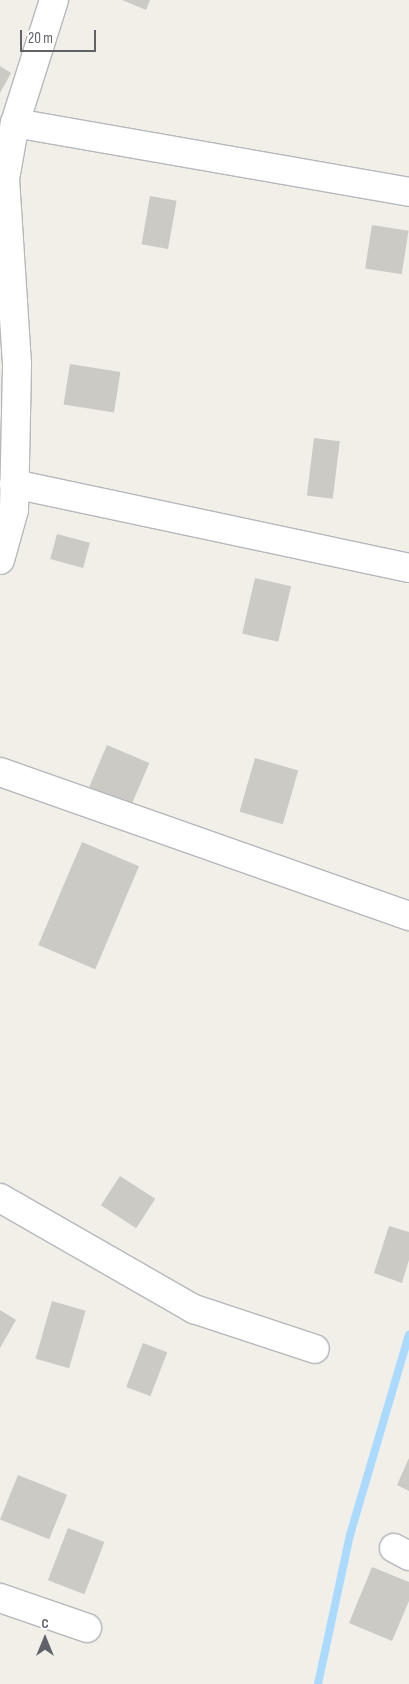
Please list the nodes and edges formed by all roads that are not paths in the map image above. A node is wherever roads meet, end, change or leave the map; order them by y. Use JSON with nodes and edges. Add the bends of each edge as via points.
{"nodes":[{"id":1,"x":54,"y":0,"type":"edge"},
{"id":2,"x":15,"y":123,"type":"junction"},
{"id":3,"x":409,"y":192,"type":"edge"},
{"id":4,"x":14,"y":484,"type":"junction"},
{"id":5,"x":0,"y":560,"type":"edge"},
{"id":6,"x":409,"y":568,"type":"edge"},
{"id":7,"x":0,"y":772,"type":"edge"},
{"id":8,"x":409,"y":916,"type":"edge"},
{"id":9,"x":0,"y":1198,"type":"edge"},
{"id":10,"x":315,"y":1349,"type":"dead end"},
{"id":11,"x":0,"y":1598,"type":"edge"},
{"id":12,"x":86,"y":1628,"type":"dead end"}],
"edges":[{"from":1,"to":2,"type":"street"},
{"from":2,"to":3,"type":"street"},
{"from":2,"to":4,"type":"street","via":[[5,178],[17,364]]},
{"from":4,"to":5,"type":"street","via":[[14,510]]},
{"from":4,"to":6,"type":"street"},
{"from":7,"to":8,"type":"street"},
{"from":9,"to":10,"type":"street","via":[[194,1309]]},
{"from":11,"to":12,"type":"street"}]}
